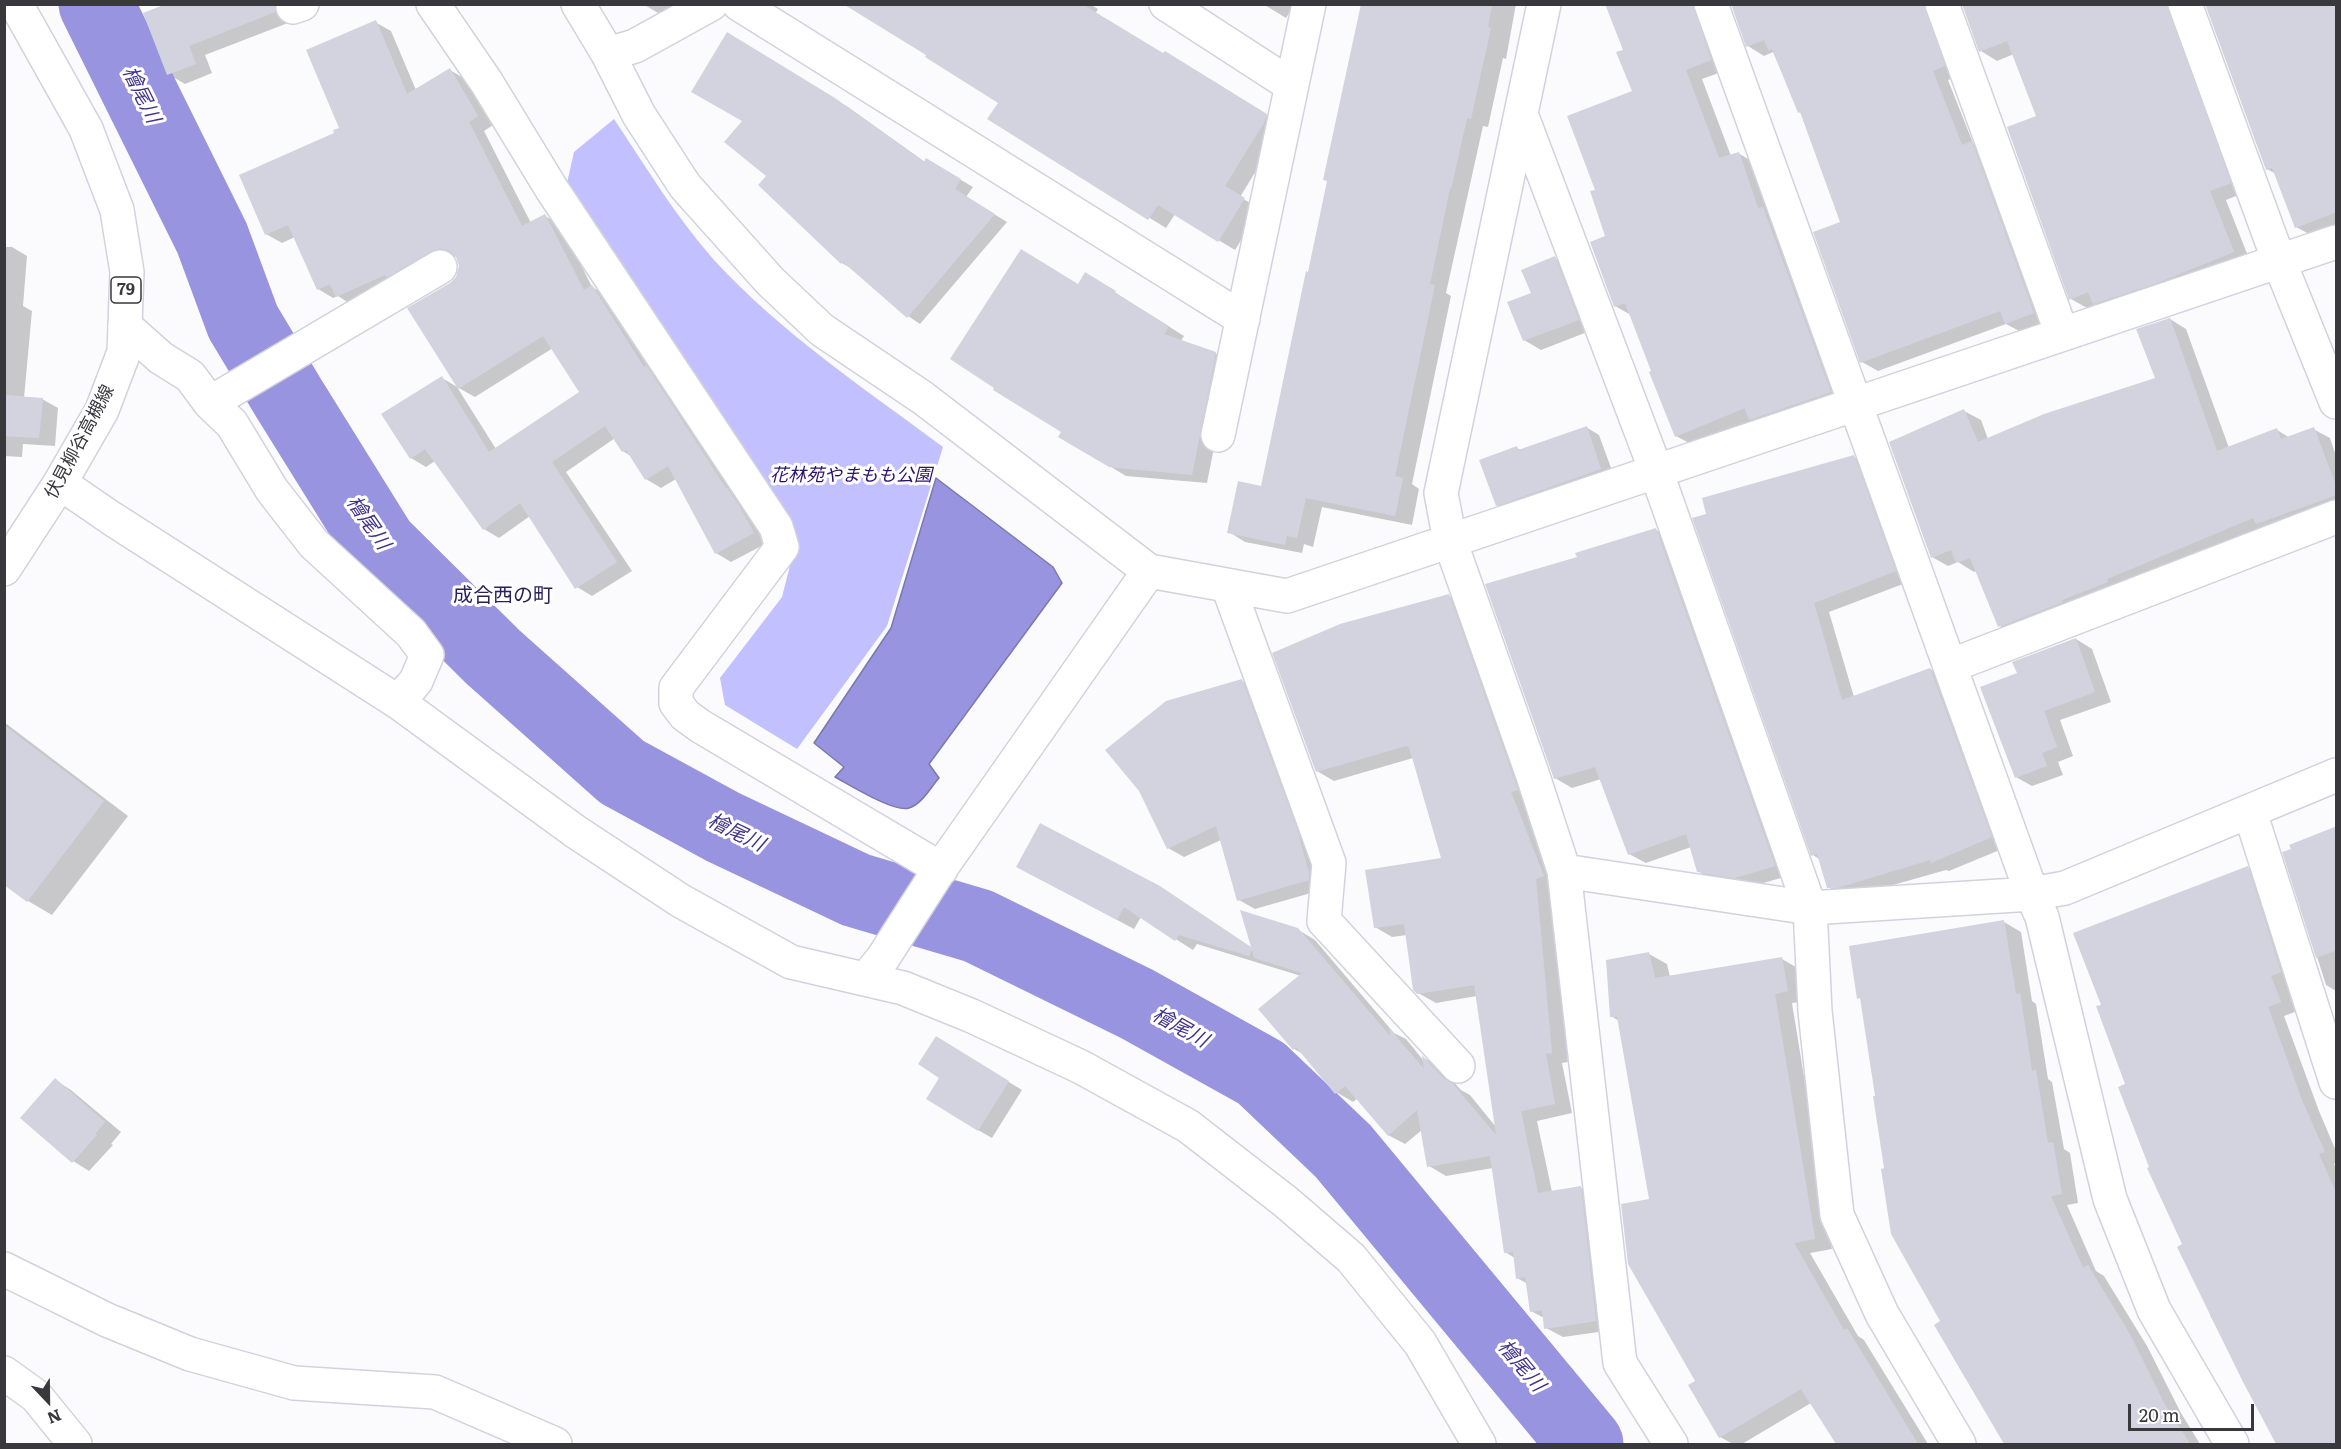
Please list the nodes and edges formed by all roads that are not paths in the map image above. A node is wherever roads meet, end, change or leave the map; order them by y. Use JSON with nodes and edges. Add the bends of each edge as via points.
{"nodes":[{"id":1,"x":16,"y":4,"type":"edge"},
{"id":2,"x":433,"y":4,"type":"edge"},
{"id":3,"x":578,"y":4,"type":"edge"},
{"id":4,"x":711,"y":4,"type":"edge"},
{"id":5,"x":739,"y":4,"type":"edge"},
{"id":6,"x":1166,"y":4,"type":"edge"},
{"id":7,"x":1309,"y":4,"type":"edge"},
{"id":8,"x":1544,"y":4,"type":"edge"},
{"id":9,"x":1711,"y":4,"type":"edge"},
{"id":10,"x":1942,"y":4,"type":"edge"},
{"id":11,"x":2186,"y":4,"type":"edge"},
{"id":12,"x":608,"y":54,"type":"junction"},
{"id":13,"x":1291,"y":85,"type":"junction"},
{"id":14,"x":1521,"y":114,"type":"junction"},
{"id":15,"x":2337,"y":242,"type":"edge"},
{"id":16,"x":2279,"y":261,"type":"junction"},
{"id":17,"x":440,"y":267,"type":"dead end"},
{"id":18,"x":1243,"y":319,"type":"junction"},
{"id":19,"x":125,"y":326,"type":"junction"},
{"id":20,"x":2062,"y":334,"type":"junction"},
{"id":21,"x":2337,"y":402,"type":"edge"},
{"id":22,"x":210,"y":403,"type":"junction"},
{"id":23,"x":1856,"y":404,"type":"junction"},
{"id":24,"x":1218,"y":435,"type":"dead end"},
{"id":25,"x":1656,"y":471,"type":"junction"},
{"id":26,"x":60,"y":483,"type":"junction"},
{"id":27,"x":2337,"y":517,"type":"edge"},
{"id":28,"x":1450,"y":541,"type":"junction"},
{"id":29,"x":4,"y":569,"type":"edge"},
{"id":30,"x":1149,"y":571,"type":"junction"},
{"id":31,"x":1228,"y":586,"type":"junction"},
{"id":32,"x":1950,"y":666,"type":"junction"},
{"id":33,"x":398,"y":702,"type":"junction"},
{"id":34,"x":2337,"y":775,"type":"edge"},
{"id":35,"x":2250,"y":812,"type":"junction"},
{"id":36,"x":1564,"y":871,"type":"junction"},
{"id":37,"x":939,"y":872,"type":"junction"},
{"id":38,"x":2032,"y":894,"type":"junction"},
{"id":39,"x":1810,"y":908,"type":"junction"},
{"id":40,"x":874,"y":968,"type":"junction"},
{"id":41,"x":1458,"y":1066,"type":"dead end"},
{"id":42,"x":2337,"y":1082,"type":"edge"},
{"id":43,"x":4,"y":1269,"type":"edge"},
{"id":44,"x":4,"y":1373,"type":"edge"},
{"id":45,"x":75,"y":1444,"type":"edge"},
{"id":46,"x":555,"y":1444,"type":"edge"},
{"id":47,"x":1479,"y":1444,"type":"edge"},
{"id":48,"x":1671,"y":1444,"type":"edge"},
{"id":49,"x":1959,"y":1444,"type":"edge"},
{"id":50,"x":2232,"y":1444,"type":"edge"}],
"edges":[{"from":1,"to":19,"type":"street","name":"伏見柳谷高槻線","number":"79","via":[[86,129],[117,210],[127,272]]},
{"from":2,"to":37,"type":"street","via":[[776,526],[782,548],[676,688],[676,703],[700,726]]},
{"from":3,"to":12,"type":"street"},
{"from":4,"to":12,"type":"street","via":[[635,46]]},
{"from":5,"to":18,"type":"street"},
{"from":6,"to":13,"type":"street"},
{"from":7,"to":13,"type":"street"},
{"from":8,"to":14,"type":"street"},
{"from":9,"to":23,"type":"street"},
{"from":10,"to":20,"type":"street"},
{"from":11,"to":16,"type":"street"},
{"from":12,"to":30,"type":"street","via":[[639,115],[685,186],[770,281],[822,330],[923,398]]},
{"from":13,"to":18,"type":"street"},
{"from":14,"to":25,"type":"street"},
{"from":14,"to":28,"type":"street","via":[[1441,493]]},
{"from":15,"to":16,"type":"street"},
{"from":16,"to":20,"type":"street"},
{"from":16,"to":21,"type":"street"},
{"from":17,"to":22,"type":"street"},
{"from":18,"to":24,"type":"street"},
{"from":19,"to":22,"type":"street","via":[[161,358],[190,376]]},
{"from":19,"to":26,"type":"street","name":"伏見柳谷高槻線","number":"79","via":[[124,352],[102,410]]},
{"from":20,"to":23,"type":"street"},
{"from":22,"to":33,"type":"street","via":[[232,424],[272,490],[314,544],[411,633],[427,655],[416,681]]},
{"from":23,"to":25,"type":"street"},
{"from":23,"to":32,"type":"street"},
{"from":25,"to":28,"type":"street"},
{"from":25,"to":39,"type":"street"},
{"from":26,"to":29,"type":"street","name":"伏見柳谷高槻線","number":"79"},
{"from":26,"to":33,"type":"street"},
{"from":27,"to":32,"type":"street"},
{"from":28,"to":31,"type":"street","via":[[1287,596]]},
{"from":28,"to":36,"type":"street"},
{"from":30,"to":31,"type":"street"},
{"from":30,"to":37,"type":"street"},
{"from":31,"to":41,"type":"street","via":[[1329,862],[1324,921]]},
{"from":32,"to":38,"type":"street"},
{"from":33,"to":40,"type":"street","via":[[576,832],[681,901],[791,962]]},
{"from":34,"to":35,"type":"street"},
{"from":35,"to":38,"type":"street","via":[[2065,888]]},
{"from":35,"to":42,"type":"street"},
{"from":36,"to":39,"type":"street"},
{"from":36,"to":48,"type":"street","via":[[1620,1363]]},
{"from":37,"to":40,"type":"street"},
{"from":38,"to":39,"type":"street"},
{"from":38,"to":50,"type":"street","via":[[2042,916],[2110,1200],[2154,1310]]},
{"from":39,"to":49,"type":"street","via":[[1815,1011],[1837,1215],[1882,1314]]},
{"from":40,"to":47,"type":"street","via":[[903,988],[1082,1067],[1188,1126],[1286,1202],[1351,1258],[1420,1342]]},
{"from":43,"to":46,"type":"street","via":[[108,1320],[190,1354],[294,1383],[435,1392]]},
{"from":44,"to":45,"type":"street","via":[[36,1396]]}]}
